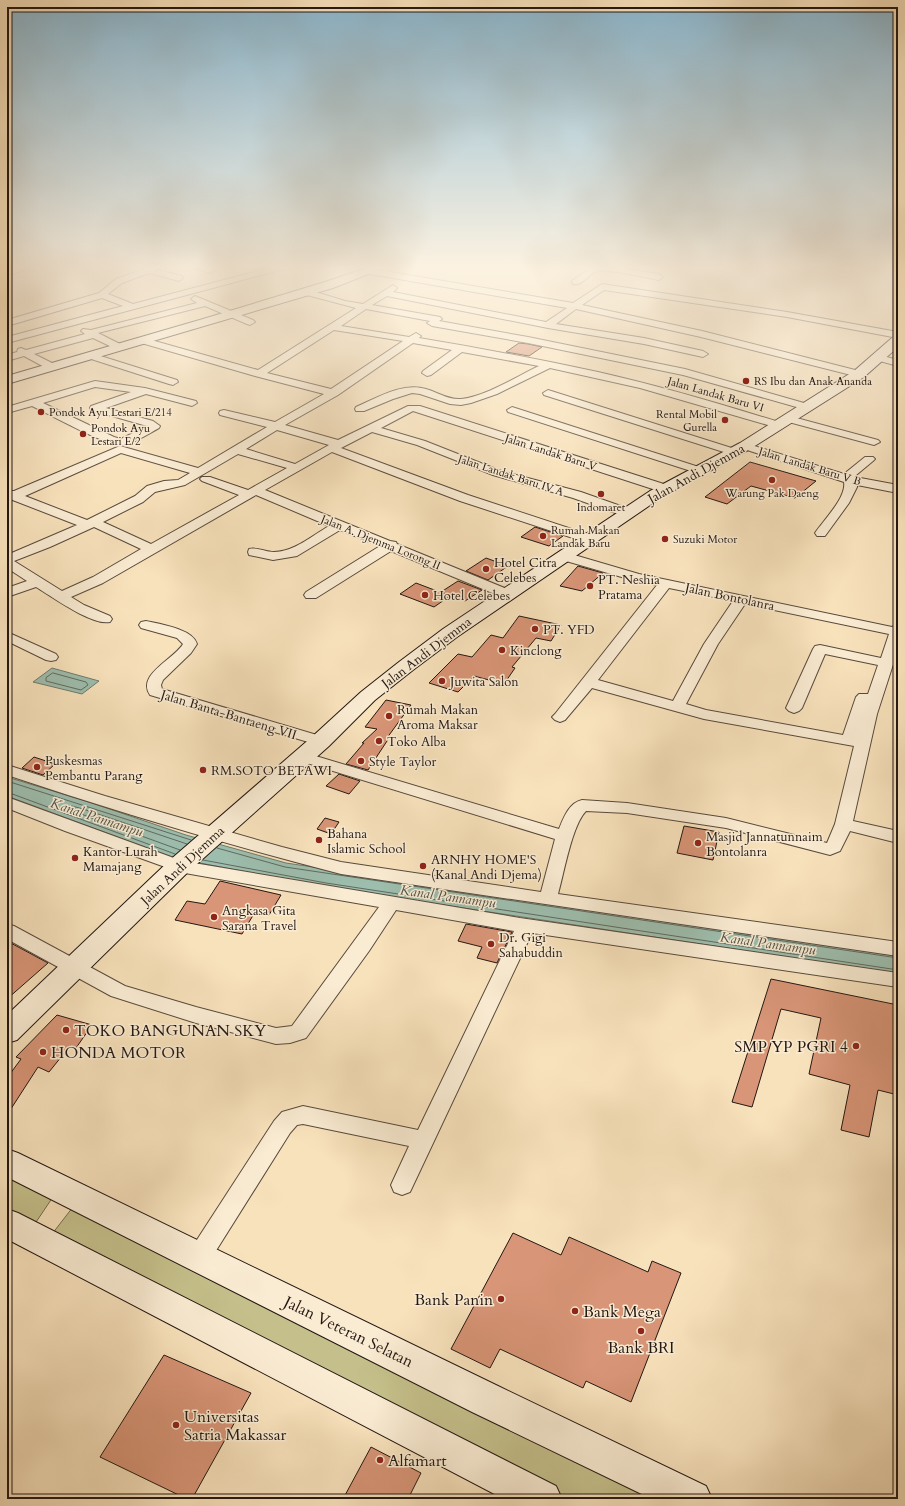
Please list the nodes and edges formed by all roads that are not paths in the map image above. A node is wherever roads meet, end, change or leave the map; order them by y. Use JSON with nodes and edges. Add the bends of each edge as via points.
{"nodes":[{"id":1,"x":23,"y":337,"type":"edge"},
{"id":2,"x":79,"y":337,"type":"edge"},
{"id":3,"x":98,"y":337,"type":"edge"},
{"id":4,"x":150,"y":337,"type":"edge"},
{"id":5,"x":317,"y":337,"type":"edge"},
{"id":6,"x":394,"y":337,"type":"edge"},
{"id":7,"x":413,"y":337,"type":"edge"},
{"id":8,"x":510,"y":337,"type":"edge"},
{"id":9,"x":623,"y":337,"type":"edge"},
{"id":10,"x":715,"y":337,"type":"edge"},
{"id":11,"x":140,"y":340,"type":"junction"},
{"id":12,"x":410,"y":340,"type":"junction"},
{"id":13,"x":898,"y":340,"type":"edge"},
{"id":14,"x":7,"y":342,"type":"edge"},
{"id":15,"x":119,"y":347,"type":"junction"},
{"id":16,"x":461,"y":348,"type":"junction"},
{"id":17,"x":24,"y":353,"type":"junction"},
{"id":18,"x":703,"y":354,"type":"dead end"},
{"id":19,"x":91,"y":356,"type":"junction"},
{"id":20,"x":7,"y":358,"type":"edge"},
{"id":21,"x":879,"y":358,"type":"junction"},
{"id":22,"x":898,"y":363,"type":"edge"},
{"id":23,"x":548,"y":365,"type":"junction"},
{"id":24,"x":52,"y":367,"type":"junction"},
{"id":25,"x":427,"y":373,"type":"dead end"},
{"id":26,"x":259,"y":374,"type":"junction"},
{"id":27,"x":859,"y":374,"type":"junction"},
{"id":28,"x":7,"y":380,"type":"edge"},
{"id":29,"x":173,"y":382,"type":"dead end"},
{"id":30,"x":145,"y":391,"type":"junction"},
{"id":31,"x":334,"y":393,"type":"junction"},
{"id":32,"x":548,"y":393,"type":"dead end"},
{"id":33,"x":33,"y":402,"type":"junction"},
{"id":34,"x":192,"y":403,"type":"dead end"},
{"id":35,"x":807,"y":407,"type":"junction"},
{"id":36,"x":360,"y":409,"type":"dead end"},
{"id":37,"x":7,"y":410,"type":"edge"},
{"id":38,"x":88,"y":410,"type":"junction"},
{"id":39,"x":512,"y":410,"type":"dead end"},
{"id":40,"x":224,"y":413,"type":"dead end"},
{"id":41,"x":66,"y":418,"type":"junction"},
{"id":42,"x":784,"y":422,"type":"junction"},
{"id":43,"x":276,"y":426,"type":"junction"},
{"id":44,"x":371,"y":428,"type":"junction"},
{"id":45,"x":874,"y":442,"type":"dead end"},
{"id":46,"x":335,"y":446,"type":"junction"},
{"id":47,"x":739,"y":449,"type":"junction"},
{"id":48,"x":238,"y":450,"type":"junction"},
{"id":49,"x":869,"y":459,"type":"dead end"},
{"id":50,"x":298,"y":468,"type":"junction"},
{"id":51,"x":698,"y":470,"type":"junction"},
{"id":52,"x":203,"y":476,"type":"junction"},
{"id":53,"x":850,"y":480,"type":"junction"},
{"id":54,"x":666,"y":489,"type":"junction"},
{"id":55,"x":898,"y":489,"type":"edge"},
{"id":56,"x":253,"y":493,"type":"junction"},
{"id":57,"x":11,"y":495,"type":"edge"},
{"id":58,"x":628,"y":513,"type":"junction"},
{"id":59,"x":91,"y":523,"type":"junction"},
{"id":60,"x":339,"y":525,"type":"junction"},
{"id":61,"x":821,"y":533,"type":"dead end"},
{"id":62,"x":589,"y":539,"type":"junction"},
{"id":63,"x":391,"y":545,"type":"junction"},
{"id":64,"x":151,"y":549,"type":"junction"},
{"id":65,"x":254,"y":552,"type":"dead end"},
{"id":66,"x":564,"y":556,"type":"junction"},
{"id":67,"x":7,"y":560,"type":"edge"},
{"id":68,"x":36,"y":582,"type":"junction"},
{"id":69,"x":666,"y":583,"type":"junction"},
{"id":70,"x":7,"y":593,"type":"edge"},
{"id":71,"x":507,"y":594,"type":"junction"},
{"id":72,"x":311,"y":595,"type":"dead end"},
{"id":73,"x":61,"y":597,"type":"junction"},
{"id":74,"x":742,"y":598,"type":"junction"},
{"id":75,"x":105,"y":619,"type":"dead end"},
{"id":76,"x":146,"y":625,"type":"dead end"},
{"id":77,"x":895,"y":630,"type":"edge"},
{"id":78,"x":7,"y":636,"type":"edge"},
{"id":79,"x":51,"y":657,"type":"dead end"},
{"id":80,"x":877,"y":661,"type":"junction"},
{"id":81,"x":589,"y":682,"type":"junction"},
{"id":82,"x":677,"y":707,"type":"junction"},
{"id":83,"x":794,"y":708,"type":"dead end"},
{"id":84,"x":560,"y":717,"type":"dead end"},
{"id":85,"x":856,"y":740,"type":"junction"},
{"id":86,"x":321,"y":742,"type":"junction"},
{"id":87,"x":303,"y":757,"type":"junction"},
{"id":88,"x":7,"y":770,"type":"edge"},
{"id":89,"x":7,"y":802,"type":"edge"},
{"id":90,"x":844,"y":824,"type":"junction"},
{"id":91,"x":211,"y":836,"type":"junction"},
{"id":92,"x":564,"y":836,"type":"junction"},
{"id":93,"x":898,"y":837,"type":"edge"},
{"id":94,"x":182,"y":863,"type":"junction"},
{"id":95,"x":548,"y":899,"type":"junction"},
{"id":96,"x":391,"y":903,"type":"junction"},
{"id":97,"x":526,"y":926,"type":"junction"},
{"id":98,"x":7,"y":930,"type":"edge"},
{"id":99,"x":898,"y":948,"type":"edge"},
{"id":100,"x":76,"y":967,"type":"junction"},
{"id":101,"x":898,"y":980,"type":"edge"},
{"id":102,"x":7,"y":1032,"type":"edge"},
{"id":103,"x":424,"y":1140,"type":"junction"},
{"id":104,"x":7,"y":1162,"type":"edge"},
{"id":105,"x":402,"y":1185,"type":"dead end"},
{"id":106,"x":7,"y":1223,"type":"edge"},
{"id":107,"x":199,"y":1257,"type":"junction"},
{"id":108,"x":689,"y":1498,"type":"edge"},
{"id":109,"x":543,"y":1499,"type":"edge"}],
"edges":[{"from":1,"to":14,"type":"street"},
{"from":2,"to":17,"type":"street"},
{"from":3,"to":15,"type":"street"},
{"from":4,"to":11,"type":"main road"},
{"from":5,"to":26,"type":"street"},
{"from":6,"to":12,"type":"street","name":"Jalan Landak Baru VI"},
{"from":7,"to":12,"type":"street"},
{"from":8,"to":35,"type":"street","via":[[685,372]]},
{"from":9,"to":18,"type":"street"},
{"from":10,"to":27,"type":"street"},
{"from":11,"to":15,"type":"main road"},
{"from":11,"to":26,"type":"street"},
{"from":12,"to":16,"type":"street","name":"Jalan Landak Baru VI"},
{"from":12,"to":31,"type":"street"},
{"from":13,"to":21,"type":"main road","name":"Jalan Andi Djemma"},
{"from":14,"to":17,"type":"street"},
{"from":15,"to":19,"type":"main road"},
{"from":16,"to":23,"type":"street","name":"Jalan Landak Baru VI"},
{"from":16,"to":25,"type":"street"},
{"from":17,"to":20,"type":"street"},
{"from":17,"to":24,"type":"street"},
{"from":19,"to":24,"type":"main road"},
{"from":19,"to":29,"type":"street"},
{"from":21,"to":22,"type":"street"},
{"from":21,"to":27,"type":"main road","name":"Jalan Andi Djemma"},
{"from":23,"to":36,"type":"street","via":[[464,402],[453,402],[424,391],[410,390]]},
{"from":23,"to":42,"type":"street","name":"Jalan Landak Baru VI","via":[[600,375]]},
{"from":24,"to":28,"type":"main road"},
{"from":26,"to":31,"type":"street"},
{"from":27,"to":35,"type":"main road","name":"Jalan Andi Djemma"},
{"from":30,"to":33,"type":"street","via":[[91,384]]},
{"from":30,"to":34,"type":"street"},
{"from":30,"to":38,"type":"street"},
{"from":31,"to":43,"type":"street"},
{"from":32,"to":47,"type":"street","name":"Jalan Landak Baru V B"},
{"from":33,"to":37,"type":"street"},
{"from":33,"to":41,"type":"street"},
{"from":35,"to":42,"type":"main road","name":"Jalan Andi Djemma"},
{"from":38,"to":41,"type":"street"},
{"from":38,"to":41,"type":"street","via":[[155,426],[120,442]]},
{"from":39,"to":51,"type":"street"},
{"from":40,"to":43,"type":"street"},
{"from":42,"to":45,"type":"street","name":"Jalan Landak Baru VI"},
{"from":42,"to":47,"type":"main road","name":"Jalan Andi Djemma"},
{"from":43,"to":46,"type":"street"},
{"from":43,"to":48,"type":"street"},
{"from":44,"to":46,"type":"street","name":"Jalan Landak Baru V"},
{"from":44,"to":54,"type":"street","name":"Jalan Landak Baru V","via":[[410,408],[420,409]]},
{"from":44,"to":58,"type":"street","name":"Jalan Landak Baru IV A","via":[[421,443],[497,473],[577,495]]},
{"from":46,"to":50,"type":"street","name":"Jalan Landak Baru V"},
{"from":46,"to":62,"type":"street","via":[[464,498]]},
{"from":47,"to":51,"type":"main road","name":"Jalan Andi Djemma"},
{"from":47,"to":53,"type":"street","name":"Jalan Landak Baru V B"},
{"from":48,"to":50,"type":"street"},
{"from":48,"to":52,"type":"street"},
{"from":49,"to":53,"type":"street","via":[[851,473],[848,477]]},
{"from":50,"to":56,"type":"street","name":"Jalan Landak Baru V"},
{"from":51,"to":54,"type":"main road","name":"Jalan Andi Djemma"},
{"from":52,"to":56,"type":"street","name":"Jalan A. Djemma Lorong II"},
{"from":52,"to":57,"type":"street","name":"Jalan A. Djemma Lorong II","via":[[120,449]]},
{"from":52,"to":59,"type":"street","via":[[151,489],[139,499]]},
{"from":53,"to":55,"type":"street","name":"Jalan Landak Baru V B"},
{"from":53,"to":61,"type":"street","via":[[851,488]]},
{"from":54,"to":58,"type":"main road","name":"Jalan Andi Djemma"},
{"from":56,"to":60,"type":"street","name":"Jalan A. Djemma Lorong II"},
{"from":56,"to":64,"type":"street","name":"Jalan Landak Baru V"},
{"from":57,"to":59,"type":"street"},
{"from":58,"to":62,"type":"main road","name":"Jalan Andi Djemma"},
{"from":59,"to":64,"type":"street"},
{"from":59,"to":67,"type":"street"},
{"from":60,"to":63,"type":"street","name":"Jalan A. Djemma Lorong II"},
{"from":60,"to":65,"type":"street","via":[[292,553],[273,556]]},
{"from":62,"to":66,"type":"main road","name":"Jalan Andi Djemma"},
{"from":63,"to":71,"type":"street","name":"Jalan A. Djemma Lorong II"},
{"from":63,"to":72,"type":"street"},
{"from":64,"to":73,"type":"street","name":"Jalan Landak Baru V","via":[[98,580]]},
{"from":66,"to":69,"type":"street","name":"Jalan Bontolanra"},
{"from":66,"to":71,"type":"main road","name":"Jalan Andi Djemma"},
{"from":67,"to":68,"type":"street"},
{"from":68,"to":70,"type":"street"},
{"from":68,"to":73,"type":"street"},
{"from":69,"to":74,"type":"street","name":"Jalan Bontolanra"},
{"from":69,"to":81,"type":"street"},
{"from":71,"to":86,"type":"main road","name":"Jalan Andi Djemma","via":[[379,687]]},
{"from":73,"to":75,"type":"street","via":[[85,612]]},
{"from":74,"to":77,"type":"street","name":"Jalan Bontolanra"},
{"from":74,"to":82,"type":"street","via":[[711,644]]},
{"from":76,"to":86,"type":"street","name":"Jalan Banta-Bantaeng VII","via":[[182,635],[190,644],[182,656],[156,678],[153,683],[155,692]]},
{"from":77,"to":80,"type":"street"},
{"from":77,"to":85,"type":"street","via":[[869,714]]},
{"from":78,"to":79,"type":"street"},
{"from":80,"to":83,"type":"street","via":[[820,649]]},
{"from":80,"to":85,"type":"street"},
{"from":81,"to":82,"type":"street"},
{"from":81,"to":84,"type":"street"},
{"from":82,"to":85,"type":"street","via":[[710,716]]},
{"from":85,"to":90,"type":"street"},
{"from":86,"to":87,"type":"main road","name":"Jalan Andi Djemma"},
{"from":87,"to":91,"type":"main road","name":"Jalan Andi Djemma"},
{"from":87,"to":92,"type":"street"},
{"from":88,"to":91,"type":"street"},
{"from":89,"to":94,"type":"street","via":[[72,827]]},
{"from":90,"to":92,"type":"street","via":[[834,847],[830,849],[726,823],[585,804],[577,808]]},
{"from":90,"to":93,"type":"street"},
{"from":91,"to":94,"type":"main road","name":"Jalan Andi Djemma"},
{"from":91,"to":95,"type":"street","via":[[340,868]]},
{"from":92,"to":95,"type":"street"},
{"from":94,"to":96,"type":"street"},
{"from":94,"to":100,"type":"main road","name":"Jalan Andi Djemma"},
{"from":95,"to":99,"type":"street"},
{"from":96,"to":97,"type":"street"},
{"from":96,"to":100,"type":"street","via":[[316,1010],[299,1032],[293,1035],[276,1036],[125,993],[99,982]]},
{"from":97,"to":101,"type":"street"},
{"from":97,"to":103,"type":"street"},
{"from":98,"to":100,"type":"street"},
{"from":100,"to":102,"type":"main road","name":"Jalan Andi Djemma"},
{"from":103,"to":105,"type":"street"},
{"from":103,"to":107,"type":"street","via":[[303,1114],[290,1118]]},
{"from":104,"to":107,"type":"main road","name":"Jalan Veteran Selatan"},
{"from":106,"to":109,"type":"main road"},
{"from":107,"to":108,"type":"main road","name":"Jalan Veteran Selatan"}]}
